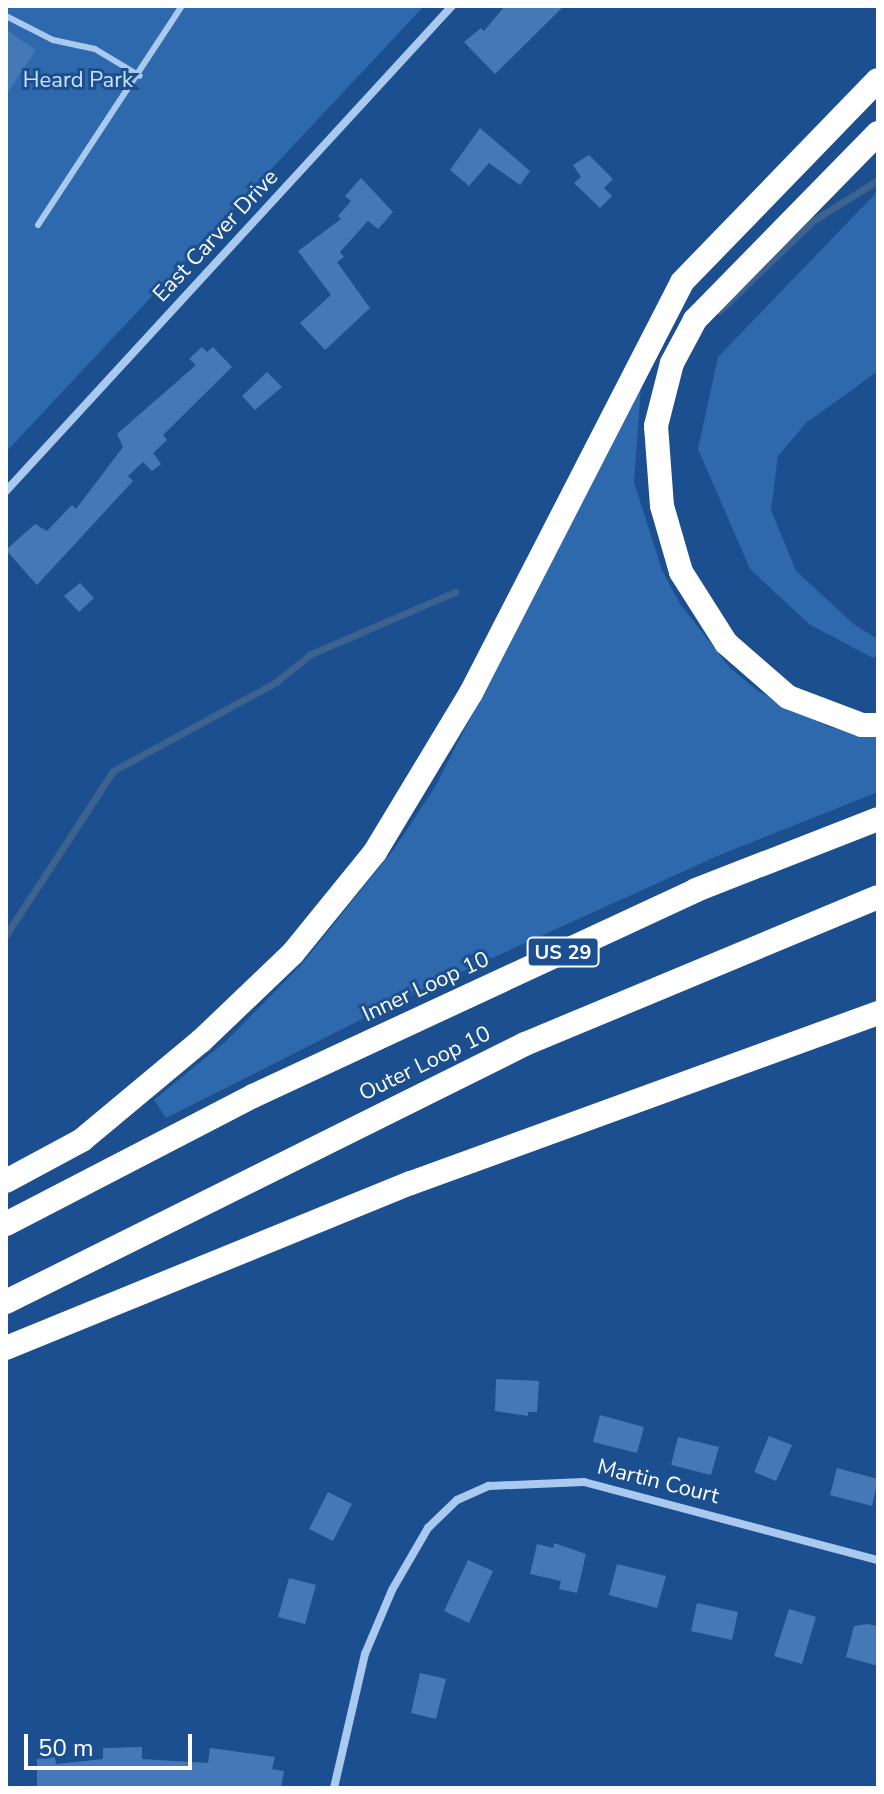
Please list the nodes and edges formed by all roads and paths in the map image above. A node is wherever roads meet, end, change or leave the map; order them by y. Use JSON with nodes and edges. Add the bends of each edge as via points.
{"nodes":[{"id":1,"x":182,"y":6,"type":"edge"},
{"id":2,"x":452,"y":6,"type":"edge"},
{"id":3,"x":6,"y":16,"type":"edge"},
{"id":4,"x":140,"y":76,"type":"junction"},
{"id":5,"x":878,"y":80,"type":"edge"},
{"id":6,"x":878,"y":133,"type":"edge"},
{"id":7,"x":38,"y":225,"type":"dead end"},
{"id":8,"x":6,"y":491,"type":"edge"},
{"id":9,"x":878,"y":725,"type":"edge"},
{"id":10,"x":878,"y":819,"type":"edge"},
{"id":11,"x":878,"y":897,"type":"edge"},
{"id":12,"x":878,"y":1013,"type":"edge"},
{"id":13,"x":6,"y":1181,"type":"edge"},
{"id":14,"x":6,"y":1224,"type":"edge"},
{"id":15,"x":6,"y":1302,"type":"edge"},
{"id":16,"x":6,"y":1348,"type":"edge"},
{"id":17,"x":878,"y":1560,"type":"edge"},
{"id":18,"x":334,"y":1788,"type":"edge"}],
"edges":[{"from":1,"to":4,"type":"lane"},
{"from":2,"to":8,"type":"street","name":"East Carver Drive"},
{"from":3,"to":4,"type":"lane","via":[[53,40],[95,49]]},
{"from":4,"to":7,"type":"lane"},
{"from":5,"to":13,"type":"highway","via":[[682,282],[471,693],[375,852],[293,953],[201,1041],[82,1140]]},
{"from":6,"to":9,"type":"highway","via":[[695,320],[672,363],[656,426],[662,506],[681,572],[726,643],[788,697],[862,725]]},
{"from":10,"to":14,"type":"highway","name":"Inner Loop 10","number":"US 29","via":[[696,890],[267,1089]]},
{"from":11,"to":15,"type":"highway","name":"Outer Loop 10","via":[[525,1044]]},
{"from":12,"to":16,"type":"highway","via":[[411,1183]]},
{"from":17,"to":18,"type":"street","name":"Martin Court","via":[[584,1482],[489,1486],[457,1500],[428,1528],[392,1590],[365,1654]]}]}
